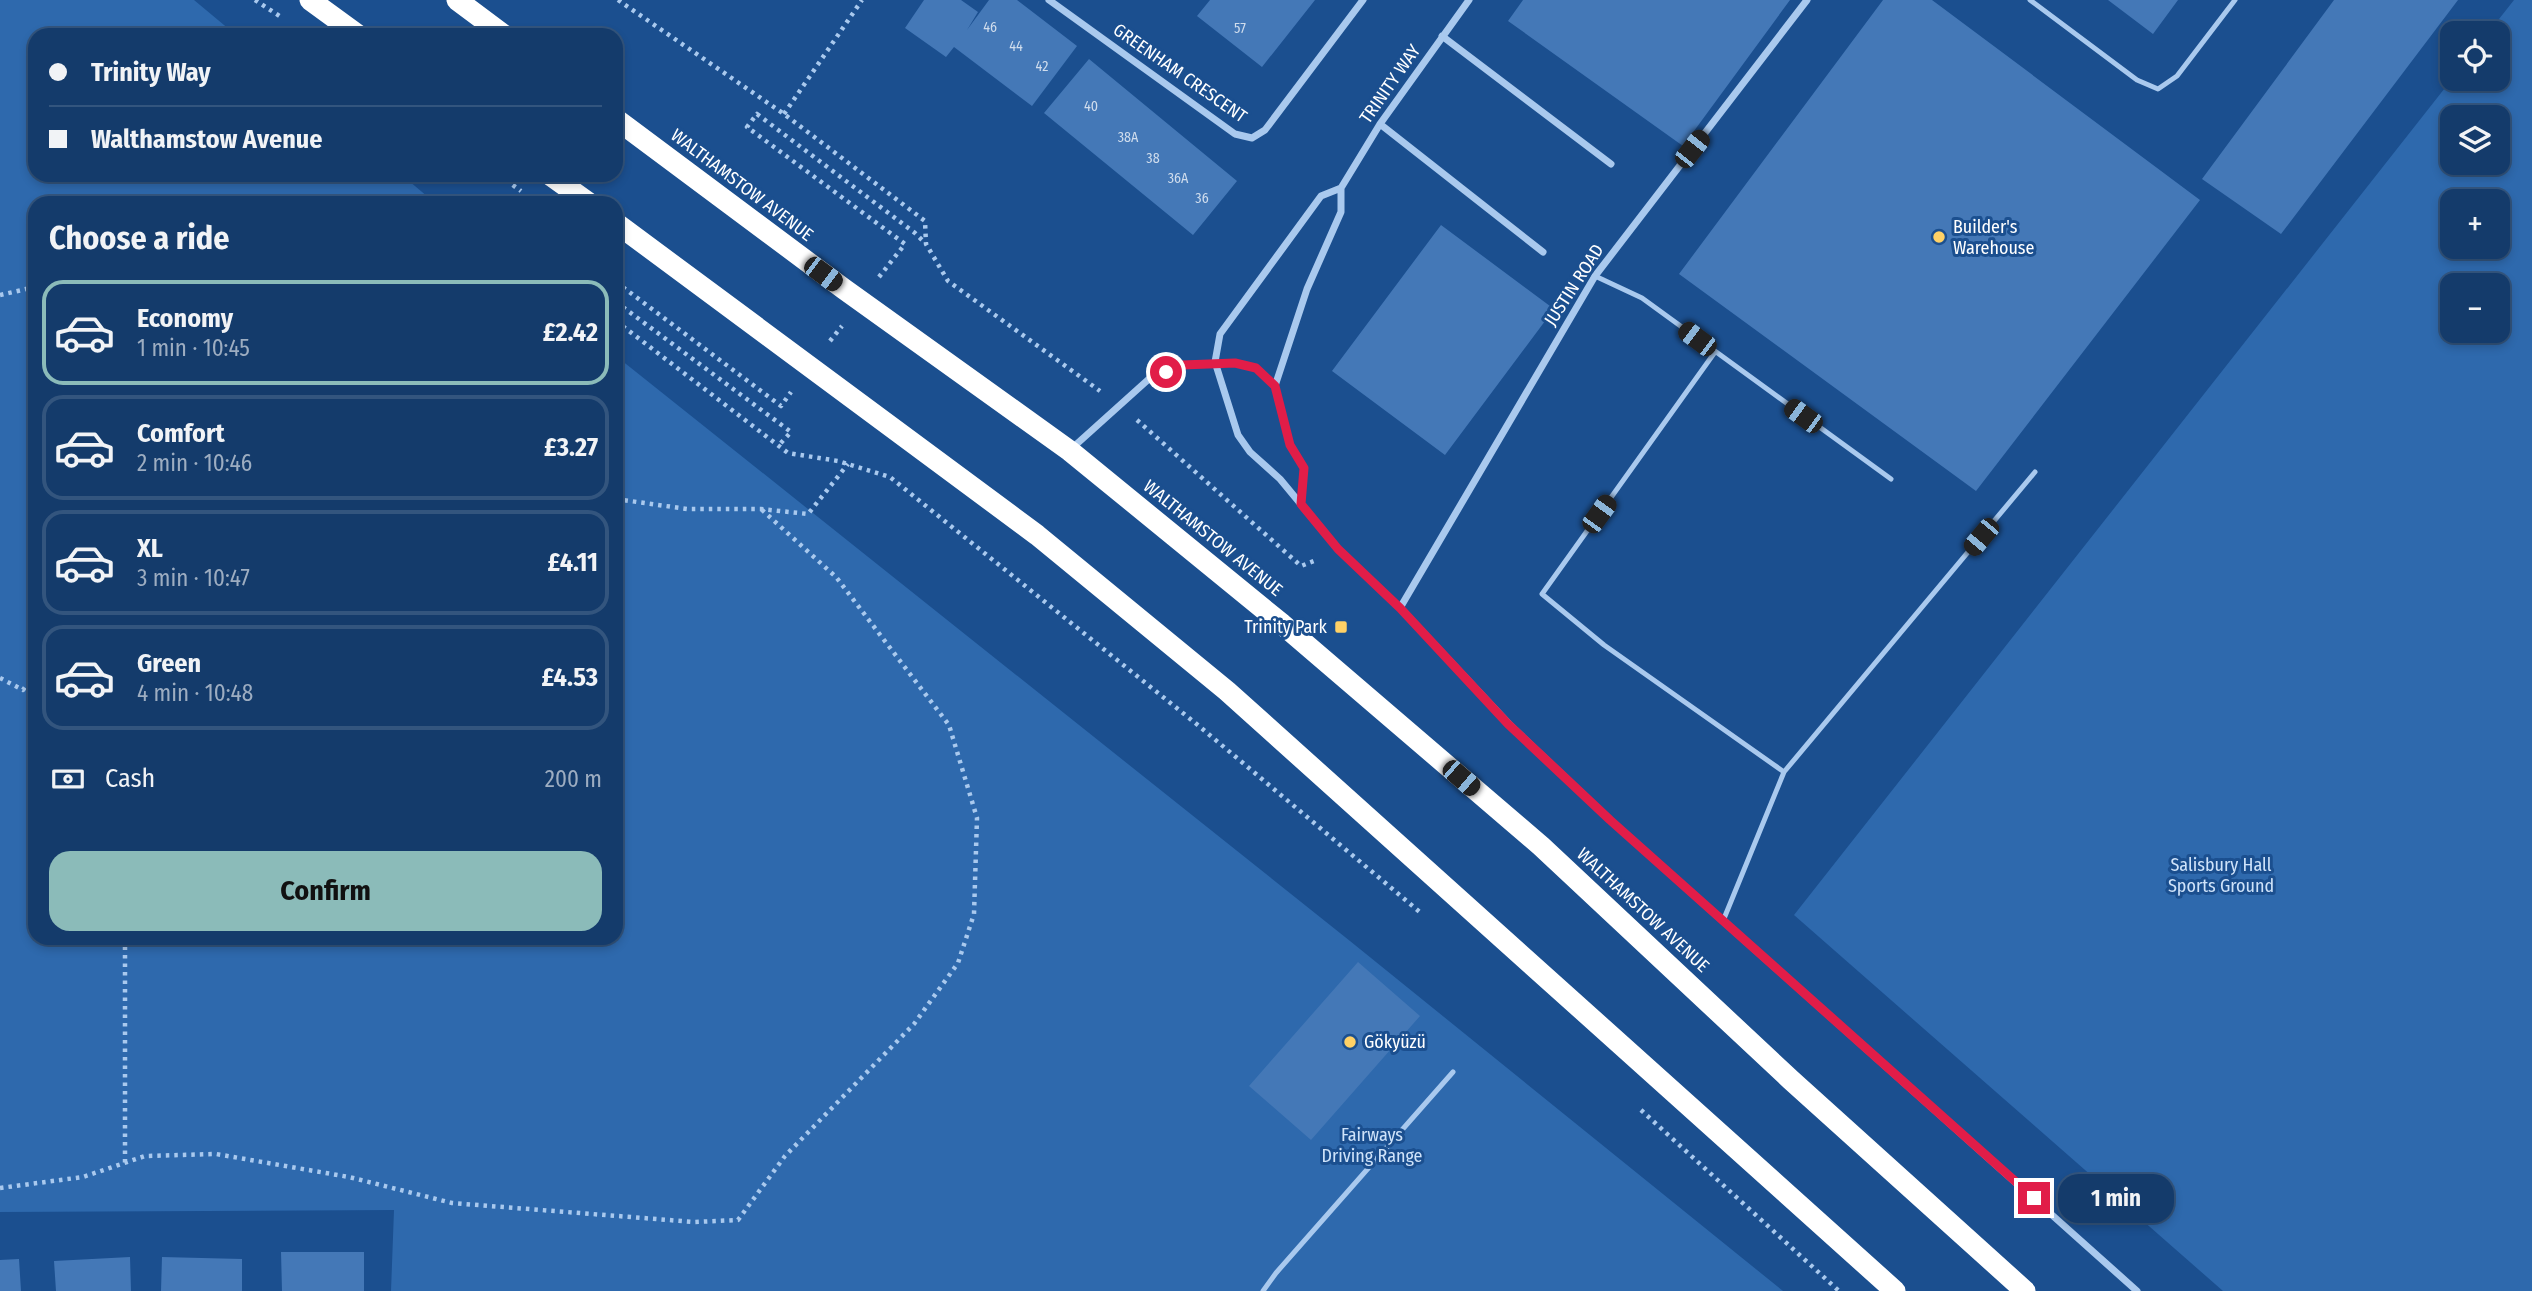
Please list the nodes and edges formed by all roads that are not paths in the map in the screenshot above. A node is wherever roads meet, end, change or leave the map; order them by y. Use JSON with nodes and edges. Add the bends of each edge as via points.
{"nodes":[{"id":1,"x":310,"y":0,"type":"edge"},
{"id":2,"x":457,"y":0,"type":"edge"},
{"id":3,"x":1049,"y":0,"type":"edge"},
{"id":4,"x":1363,"y":0,"type":"edge"},
{"id":5,"x":1469,"y":0,"type":"edge"},
{"id":6,"x":1807,"y":0,"type":"edge"},
{"id":7,"x":2030,"y":0,"type":"edge"},
{"id":8,"x":2235,"y":0,"type":"edge"},
{"id":9,"x":348,"y":28,"type":"edge"},
{"id":10,"x":495,"y":28,"type":"edge"},
{"id":11,"x":1442,"y":36,"type":"junction"},
{"id":12,"x":623,"y":124,"type":"edge"},
{"id":13,"x":1380,"y":124,"type":"junction"},
{"id":14,"x":1611,"y":164,"type":"dead end"},
{"id":15,"x":560,"y":182,"type":"edge"},
{"id":16,"x":1340,"y":188,"type":"junction"},
{"id":17,"x":579,"y":196,"type":"edge"},
{"id":18,"x":623,"y":228,"type":"edge"},
{"id":19,"x":1543,"y":251,"type":"dead end"},
{"id":20,"x":1595,"y":276,"type":"junction"},
{"id":21,"x":1716,"y":352,"type":"junction"},
{"id":22,"x":1215,"y":362,"type":"junction"},
{"id":23,"x":1275,"y":386,"type":"junction"},
{"id":24,"x":1070,"y":451,"type":"junction"},
{"id":25,"x":2035,"y":472,"type":"dead end"},
{"id":26,"x":1891,"y":479,"type":"dead end"},
{"id":27,"x":1301,"y":504,"type":"junction"},
{"id":28,"x":1400,"y":608,"type":"junction"},
{"id":29,"x":1784,"y":772,"type":"junction"},
{"id":30,"x":1723,"y":921,"type":"junction"},
{"id":31,"x":1453,"y":1072,"type":"dead end"},
{"id":32,"x":1263,"y":1291,"type":"edge"},
{"id":33,"x":1895,"y":1291,"type":"edge"},
{"id":34,"x":2025,"y":1291,"type":"edge"},
{"id":35,"x":2137,"y":1291,"type":"edge"}],
"edges":[{"from":1,"to":9,"type":"highway"},
{"from":2,"to":10,"type":"highway"},
{"from":3,"to":4,"type":"street","name":"GREENHAM CRESCENT","via":[[1235,134],[1252,138],[1265,130]]},
{"from":5,"to":11,"type":"street","name":"TRINITY WAY"},
{"from":6,"to":20,"type":"street","name":"JUSTIN ROAD"},
{"from":7,"to":8,"type":"lane","via":[[2137,80],[2158,89],[2177,76]]},
{"from":11,"to":13,"type":"street","name":"TRINITY WAY"},
{"from":11,"to":14,"type":"street"},
{"from":12,"to":24,"type":"highway","name":"WALTHAMSTOW AVENUE"},
{"from":13,"to":16,"type":"street","name":"TRINITY WAY"},
{"from":13,"to":19,"type":"street"},
{"from":15,"to":17,"type":"highway"},
{"from":16,"to":22,"type":"street","name":"TRINITY WAY","via":[[1321,196],[1296,228],[1220,334]]},
{"from":16,"to":23,"type":"street","name":"TRINITY WAY","via":[[1341,212],[1307,289]]},
{"from":18,"to":33,"type":"highway","via":[[1037,535],[1227,691]]},
{"from":20,"to":21,"type":"lane","via":[[1642,298]]},
{"from":20,"to":28,"type":"street","name":"JUSTIN ROAD"},
{"from":21,"to":26,"type":"lane"},
{"from":21,"to":29,"type":"lane","via":[[1542,594],[1604,645]]},
{"from":22,"to":23,"type":"street","via":[[1256,368]]},
{"from":22,"to":24,"type":"street","via":[[1182,365],[1150,378]]},
{"from":22,"to":27,"type":"street","via":[[1238,435]]},
{"from":23,"to":27,"type":"street","via":[[1290,445],[1304,468]]},
{"from":24,"to":34,"type":"highway","name":"WALTHAMSTOW AVENUE","via":[[1282,624],[1541,846]]},
{"from":25,"to":29,"type":"lane"},
{"from":27,"to":28,"type":"street","via":[[1338,549]]},
{"from":28,"to":30,"type":"street","via":[[1508,724]]},
{"from":29,"to":30,"type":"lane"},
{"from":30,"to":35,"type":"street"},
{"from":31,"to":32,"type":"lane"}]}
